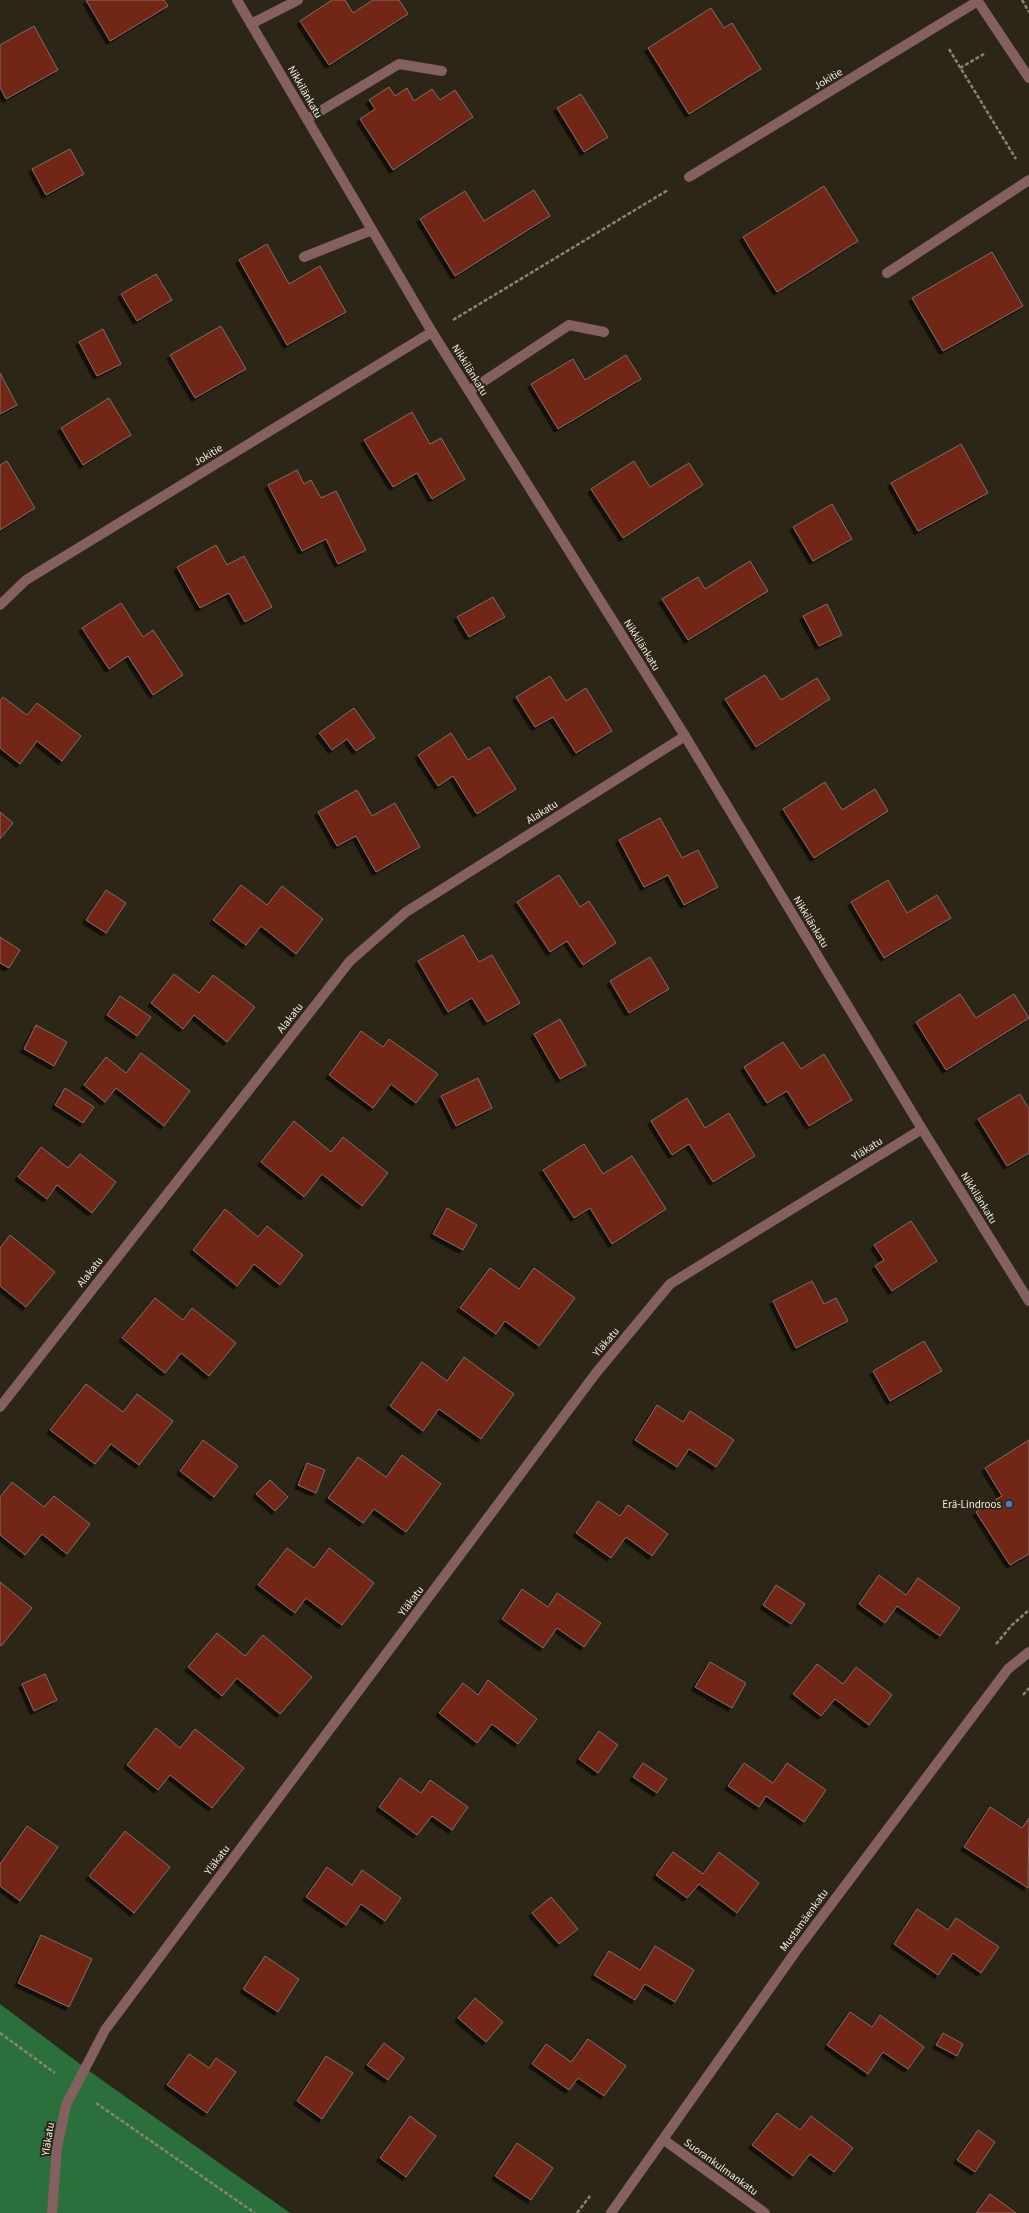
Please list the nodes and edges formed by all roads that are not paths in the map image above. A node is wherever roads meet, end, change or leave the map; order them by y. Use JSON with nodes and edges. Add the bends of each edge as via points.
{"nodes":[{"id":1,"x":237,"y":0,"type":"edge"},
{"id":2,"x":298,"y":0,"type":"edge"},
{"id":3,"x":978,"y":1,"type":"edge"},
{"id":4,"x":251,"y":24,"type":"junction"},
{"id":5,"x":442,"y":71,"type":"dead end"},
{"id":6,"x":1029,"y":76,"type":"edge"},
{"id":7,"x":307,"y":119,"type":"junction"},
{"id":8,"x":689,"y":177,"type":"road end"},
{"id":9,"x":1029,"y":180,"type":"edge"},
{"id":10,"x":372,"y":230,"type":"junction"},
{"id":11,"x":304,"y":257,"type":"dead end"},
{"id":12,"x":887,"y":273,"type":"dead end"},
{"id":13,"x":432,"y":332,"type":"junction"},
{"id":14,"x":604,"y":332,"type":"dead end"},
{"id":15,"x":469,"y":391,"type":"junction"},
{"id":16,"x":0,"y":605,"type":"edge"},
{"id":17,"x":685,"y":736,"type":"junction"},
{"id":18,"x":922,"y":1129,"type":"junction"},
{"id":19,"x":1029,"y":1301,"type":"edge"},
{"id":20,"x":0,"y":1407,"type":"edge"},
{"id":21,"x":1029,"y":1652,"type":"edge"},
{"id":22,"x":664,"y":2140,"type":"junction"},
{"id":23,"x":52,"y":2213,"type":"edge"},
{"id":24,"x":611,"y":2213,"type":"edge"},
{"id":25,"x":765,"y":2213,"type":"edge"}],
"edges":[{"from":1,"to":4,"type":"street","name":"Nikkilänkatu"},
{"from":2,"to":4,"type":"street"},
{"from":3,"to":6,"type":"street"},
{"from":3,"to":8,"type":"street","name":"Jokitie"},
{"from":4,"to":7,"type":"street","name":"Nikkilänkatu"},
{"from":5,"to":7,"type":"street","via":[[399,64]]},
{"from":7,"to":10,"type":"street","name":"Nikkilänkatu"},
{"from":9,"to":12,"type":"street"},
{"from":10,"to":11,"type":"street"},
{"from":10,"to":13,"type":"street","name":"Nikkilänkatu"},
{"from":13,"to":15,"type":"street","name":"Nikkilänkatu"},
{"from":13,"to":16,"type":"street","name":"Jokitie","via":[[26,580]]},
{"from":14,"to":15,"type":"street","via":[[569,325]]},
{"from":15,"to":17,"type":"street","name":"Nikkilänkatu"},
{"from":17,"to":18,"type":"street","name":"Nikkilänkatu"},
{"from":17,"to":20,"type":"street","name":"Alakatu","via":[[406,912],[350,961]]},
{"from":18,"to":19,"type":"street","name":"Nikkilänkatu"},
{"from":18,"to":23,"type":"street","name":"Yläkatu","via":[[670,1284],[596,1373],[105,2030],[66,2105],[57,2148]]},
{"from":21,"to":22,"type":"street","name":"Mustamäenkatu","via":[[1008,1669],[868,1854],[796,1951]]},
{"from":22,"to":24,"type":"street","name":"Mustamäenkatu"},
{"from":22,"to":25,"type":"street","name":"Suorankulmankatu"}]}
